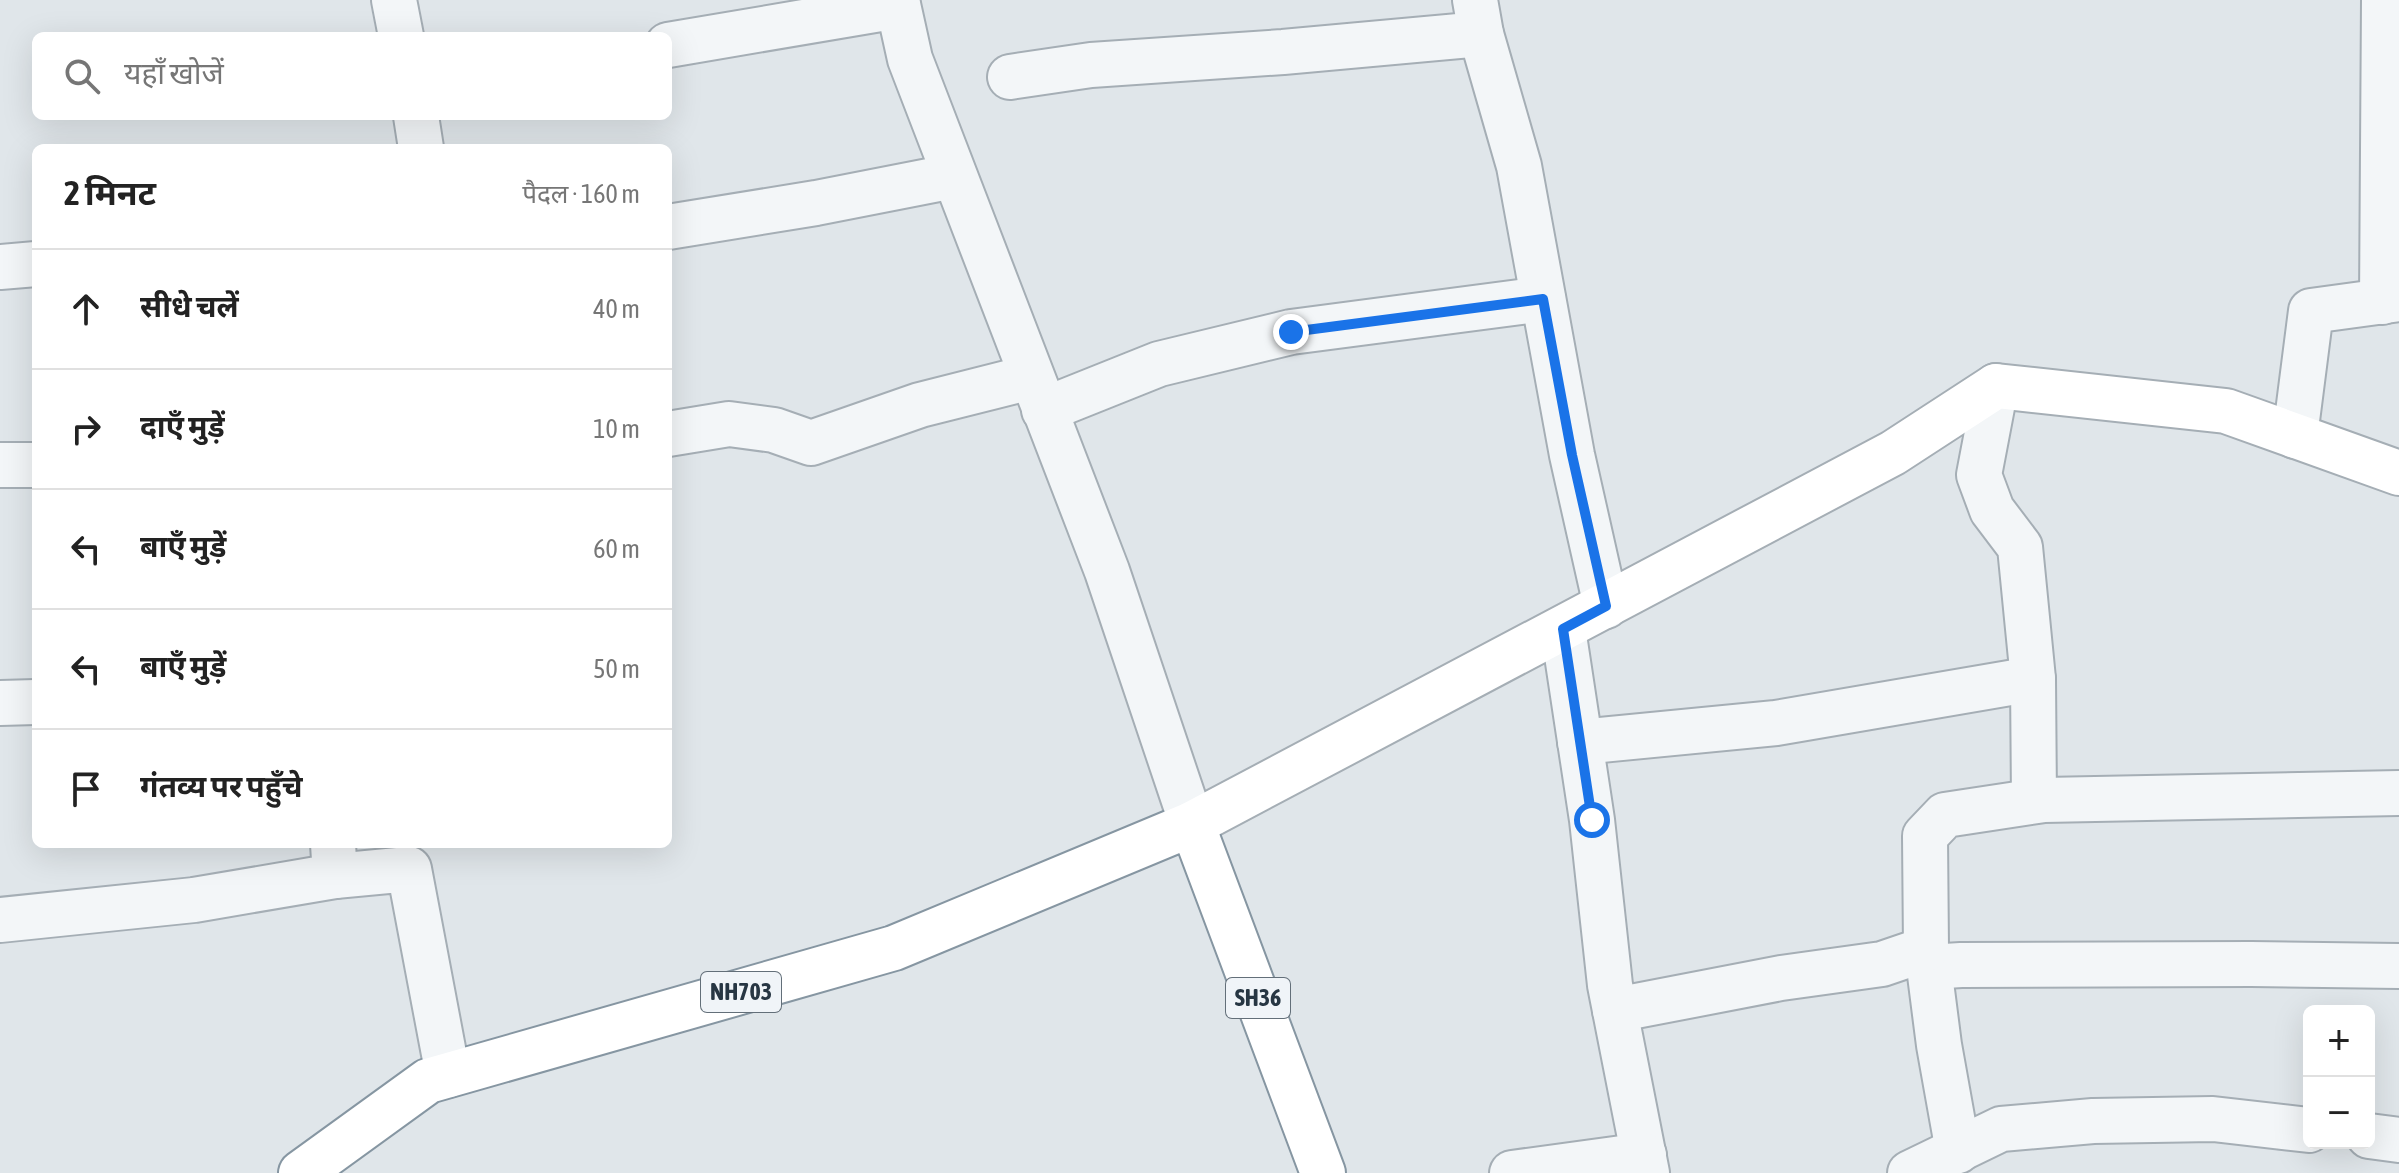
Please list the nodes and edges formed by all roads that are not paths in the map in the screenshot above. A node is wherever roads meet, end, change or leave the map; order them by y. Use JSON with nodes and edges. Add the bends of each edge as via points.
{"nodes":[{"id":1,"x":394,"y":0,"type":"edge"},
{"id":2,"x":2384,"y":0,"type":"edge"},
{"id":3,"x":897,"y":3,"type":"edge"},
{"id":4,"x":1478,"y":17,"type":"edge"},
{"id":5,"x":400,"y":32,"type":"edge"},
{"id":6,"x":672,"y":44,"type":"edge"},
{"id":7,"x":1010,"y":77,"type":"dead end"},
{"id":8,"x":417,"y":120,"type":"edge"},
{"id":9,"x":420,"y":144,"type":"edge"},
{"id":10,"x":954,"y":176,"type":"junction"},
{"id":11,"x":672,"y":226,"type":"edge"},
{"id":12,"x":32,"y":264,"type":"edge"},
{"id":13,"x":0,"y":267,"type":"edge"},
{"id":14,"x":1543,"y":299,"type":"junction"},
{"id":15,"x":2390,"y":300,"type":"edge"},
{"id":16,"x":1996,"y":386,"type":"junction"},
{"id":17,"x":1037,"y":393,"type":"junction"},
{"id":18,"x":672,"y":433,"type":"edge"},
{"id":19,"x":2295,"y":436,"type":"junction"},
{"id":20,"x":0,"y":465,"type":"edge"},
{"id":21,"x":32,"y":465,"type":"edge"},
{"id":22,"x":2399,"y":473,"type":"edge"},
{"id":23,"x":1606,"y":606,"type":"junction"},
{"id":24,"x":1563,"y":629,"type":"junction"},
{"id":25,"x":2033,"y":679,"type":"junction"},
{"id":26,"x":32,"y":702,"type":"edge"},
{"id":27,"x":0,"y":703,"type":"edge"},
{"id":28,"x":1580,"y":742,"type":"junction"},
{"id":29,"x":2399,"y":793,"type":"edge"},
{"id":30,"x":2034,"y":801,"type":"junction"},
{"id":31,"x":1192,"y":824,"type":"junction"},
{"id":32,"x":334,"y":860,"type":"edge"},
{"id":33,"x":0,"y":920,"type":"edge"},
{"id":34,"x":1928,"y":958,"type":"junction"},
{"id":35,"x":2399,"y":966,"type":"edge"},
{"id":36,"x":1615,"y":1010,"type":"junction"},
{"id":37,"x":448,"y":1075,"type":"junction"},
{"id":38,"x":2303,"y":1129,"type":"edge"},
{"id":39,"x":2375,"y":1137,"type":"edge"},
{"id":40,"x":2399,"y":1140,"type":"edge"},
{"id":41,"x":1958,"y":1151,"type":"junction"},
{"id":42,"x":1646,"y":1164,"type":"edge"},
{"id":43,"x":301,"y":1173,"type":"edge"},
{"id":44,"x":1323,"y":1173,"type":"edge"},
{"id":45,"x":1512,"y":1173,"type":"edge"},
{"id":46,"x":1910,"y":1173,"type":"edge"}],
"edges":[{"from":1,"to":5,"type":"street"},
{"from":2,"to":15,"type":"street"},
{"from":3,"to":6,"type":"street"},
{"from":3,"to":10,"type":"street","via":[[910,59]]},
{"from":4,"to":7,"type":"street","via":[[1283,52],[1091,65]]},
{"from":4,"to":14,"type":"street","via":[[1519,166]]},
{"from":8,"to":9,"type":"street"},
{"from":10,"to":11,"type":"street"},
{"from":10,"to":17,"type":"street"},
{"from":12,"to":13,"type":"street"},
{"from":14,"to":17,"type":"street","via":[[1291,332]]},
{"from":14,"to":23,"type":"street"},
{"from":15,"to":19,"type":"street","via":[[2311,311]]},
{"from":16,"to":19,"type":"main road","via":[[2226,411]]},
{"from":16,"to":23,"type":"main road","via":[[1893,453]]},
{"from":16,"to":25,"type":"street","via":[[1979,475],[1992,510],[2020,547]]},
{"from":17,"to":18,"type":"street","via":[[920,405],[811,443],[774,430],[729,424]]},
{"from":17,"to":31,"type":"street","via":[[1118,600]]},
{"from":19,"to":22,"type":"main road"},
{"from":20,"to":21,"type":"street"},
{"from":23,"to":24,"type":"main road"},
{"from":24,"to":28,"type":"street"},
{"from":24,"to":31,"type":"main road"},
{"from":25,"to":28,"type":"street","via":[[1776,723]]},
{"from":25,"to":30,"type":"street"},
{"from":26,"to":27,"type":"street"},
{"from":28,"to":36,"type":"street"},
{"from":29,"to":30,"type":"street"},
{"from":30,"to":34,"type":"street","via":[[1945,815],[1925,836]]},
{"from":31,"to":37,"type":"main road","number":"NH703","via":[[894,948]]},
{"from":31,"to":44,"type":"main road","number":"SH36"},
{"from":32,"to":33,"type":"street","via":[[194,900]]},
{"from":32,"to":37,"type":"street","via":[[409,869]]},
{"from":34,"to":35,"type":"street","via":[[1961,965]]},
{"from":34,"to":36,"type":"street","via":[[1781,978]]},
{"from":34,"to":41,"type":"street"},
{"from":36,"to":42,"type":"street"},
{"from":37,"to":43,"type":"main road","number":"NH703","via":[[428,1081]]},
{"from":38,"to":41,"type":"street","via":[[2213,1119],[2093,1121],[2001,1129]]},
{"from":39,"to":40,"type":"street"},
{"from":41,"to":46,"type":"street"},
{"from":42,"to":45,"type":"street"}]}
